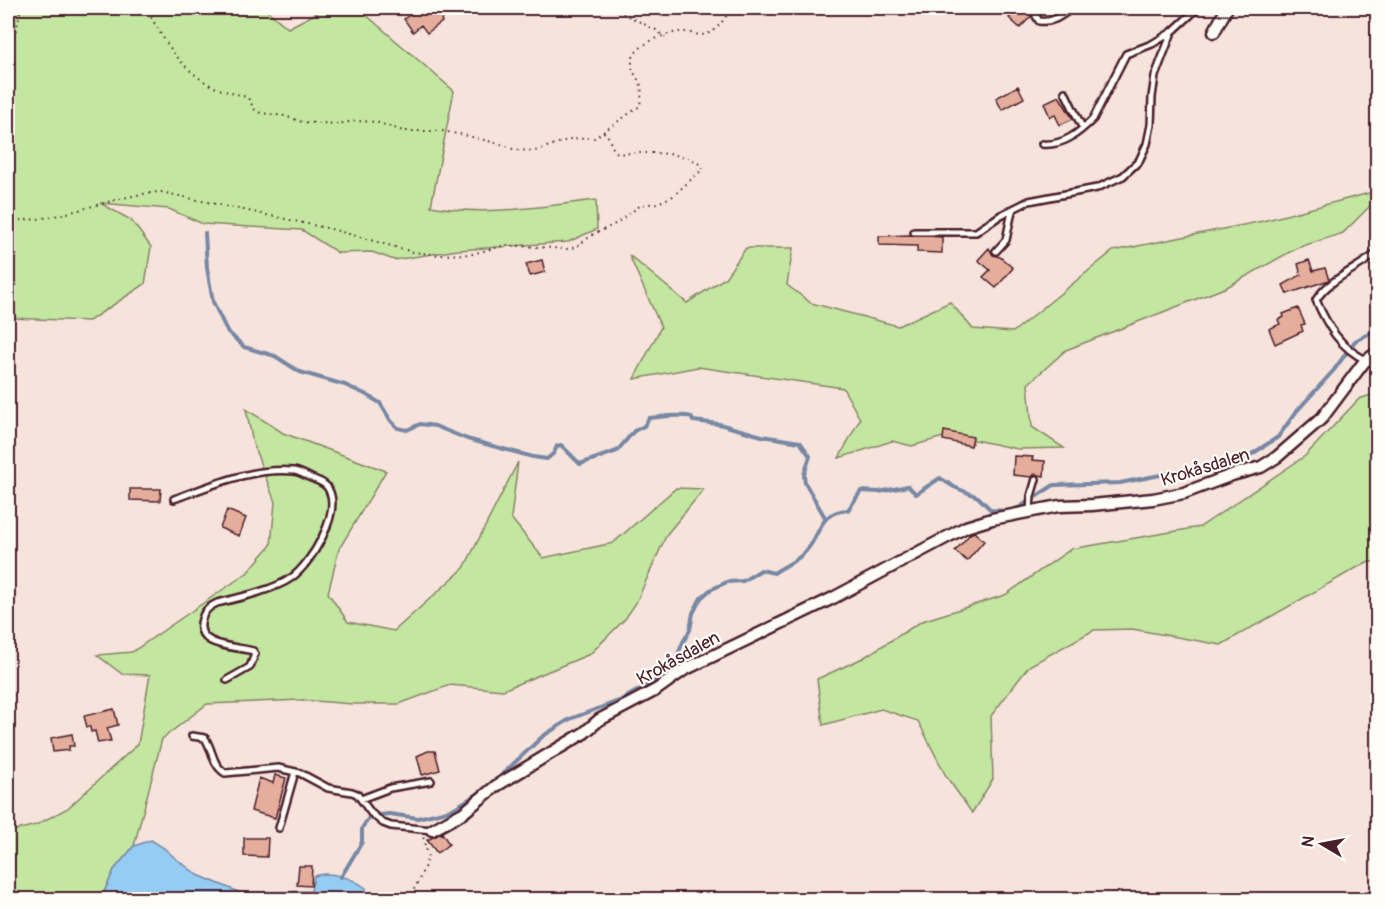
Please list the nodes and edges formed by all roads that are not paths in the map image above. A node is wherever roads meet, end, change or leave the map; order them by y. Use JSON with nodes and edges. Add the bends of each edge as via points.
{"nodes":[{"id":1,"x":1071,"y":8,"type":"edge"},
{"id":2,"x":1198,"y":8,"type":"edge"},
{"id":3,"x":1227,"y":8,"type":"edge"},
{"id":4,"x":1036,"y":16,"type":"dead end"},
{"id":5,"x":1172,"y":32,"type":"junction"},
{"id":6,"x":1214,"y":32,"type":"dead end"},
{"id":7,"x":1065,"y":92,"type":"dead end"},
{"id":8,"x":1084,"y":126,"type":"junction"},
{"id":9,"x":1042,"y":144,"type":"dead end"},
{"id":10,"x":1016,"y":207,"type":"junction"},
{"id":11,"x":914,"y":232,"type":"dead end"},
{"id":12,"x":996,"y":251,"type":"dead end"},
{"id":13,"x":1377,"y":252,"type":"edge"},
{"id":14,"x":1377,"y":352,"type":"edge"},
{"id":15,"x":1366,"y":360,"type":"junction"},
{"id":16,"x":1036,"y":479,"type":"dead end"},
{"id":17,"x":174,"y":499,"type":"dead end"},
{"id":18,"x":1030,"y":511,"type":"junction"},
{"id":19,"x":227,"y":680,"type":"dead end"},
{"id":20,"x":192,"y":736,"type":"dead end"},
{"id":21,"x":295,"y":772,"type":"junction"},
{"id":22,"x":431,"y":781,"type":"dead end"},
{"id":23,"x":361,"y":799,"type":"junction"},
{"id":24,"x":279,"y":828,"type":"dead end"},
{"id":25,"x":427,"y":830,"type":"joint"}],
"edges":[{"from":1,"to":4,"type":"lane","via":[[1052,20],[1039,21]]},
{"from":2,"to":5,"type":"lane"},
{"from":3,"to":6,"type":"street"},
{"from":5,"to":8,"type":"lane","via":[[1126,54],[1094,119]]},
{"from":5,"to":10,"type":"lane","via":[[1153,85],[1147,144],[1132,168],[1097,188],[1040,198]]},
{"from":7,"to":8,"type":"lane"},
{"from":8,"to":9,"type":"lane","via":[[1065,141]]},
{"from":10,"to":11,"type":"lane","via":[[976,232]]},
{"from":10,"to":12,"type":"lane","via":[[1006,240]]},
{"from":13,"to":15,"type":"lane","via":[[1334,280],[1316,298],[1340,343]]},
{"from":14,"to":15,"type":"street","name":"Krokåsdalen"},
{"from":15,"to":18,"type":"street","name":"Krokåsdalen","via":[[1322,418],[1277,458],[1261,467],[1184,493],[1153,499]]},
{"from":16,"to":18,"type":"lane"},
{"from":17,"to":19,"type":"lane","via":[[241,476],[270,471],[296,471],[329,489],[331,515],[316,552],[292,578],[211,605],[202,616],[201,630],[206,639],[255,654],[250,667]]},
{"from":18,"to":25,"type":"street","name":"Krokåsdalen","via":[[966,527],[833,598],[684,670],[496,786],[464,813]]},
{"from":20,"to":21,"type":"lane","via":[[205,738],[215,765],[225,773],[278,768]]},
{"from":21,"to":23,"type":"lane","via":[[328,788],[352,792]]},
{"from":21,"to":24,"type":"lane"},
{"from":22,"to":23,"type":"lane","via":[[390,788]]},
{"from":23,"to":25,"type":"lane","via":[[383,823]]}]}
